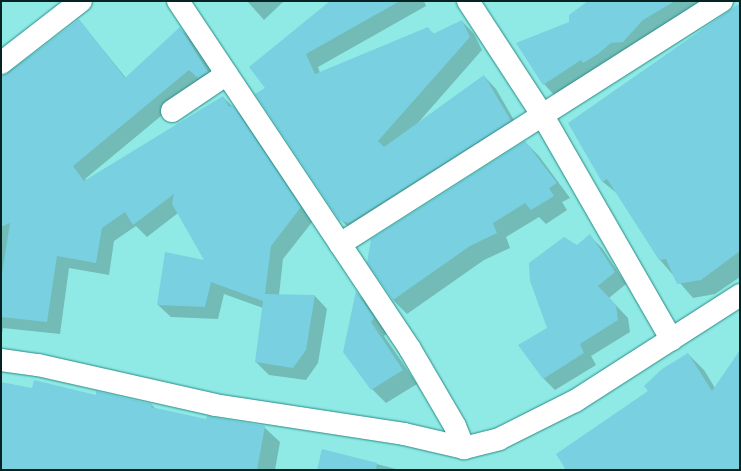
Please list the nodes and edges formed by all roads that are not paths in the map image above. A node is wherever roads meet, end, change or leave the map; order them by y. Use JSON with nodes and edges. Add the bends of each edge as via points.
{"nodes":[{"id":1,"x":81,"y":1,"type":"edge"},
{"id":2,"x":178,"y":1,"type":"edge"},
{"id":3,"x":468,"y":1,"type":"edge"},
{"id":4,"x":722,"y":1,"type":"edge"},
{"id":5,"x":1,"y":63,"type":"edge"},
{"id":6,"x":227,"y":74,"type":"junction"},
{"id":7,"x":172,"y":111,"type":"dead end"},
{"id":8,"x":543,"y":116,"type":"junction"},
{"id":9,"x":340,"y":244,"type":"junction"},
{"id":10,"x":740,"y":295,"type":"edge"},
{"id":11,"x":672,"y":340,"type":"junction"},
{"id":12,"x":1,"y":360,"type":"edge"},
{"id":13,"x":464,"y":448,"type":"junction"}],
"edges":[{"from":1,"to":5,"type":"street"},
{"from":2,"to":6,"type":"street"},
{"from":3,"to":8,"type":"street"},
{"from":4,"to":8,"type":"street"},
{"from":6,"to":7,"type":"street"},
{"from":6,"to":9,"type":"street"},
{"from":8,"to":9,"type":"street"},
{"from":8,"to":11,"type":"street"},
{"from":9,"to":13,"type":"street","via":[[410,349],[455,426]]},
{"from":10,"to":11,"type":"street"},
{"from":11,"to":13,"type":"street","via":[[568,404],[499,439]]},
{"from":12,"to":13,"type":"street","via":[[38,365],[216,404],[404,434]]}]}
